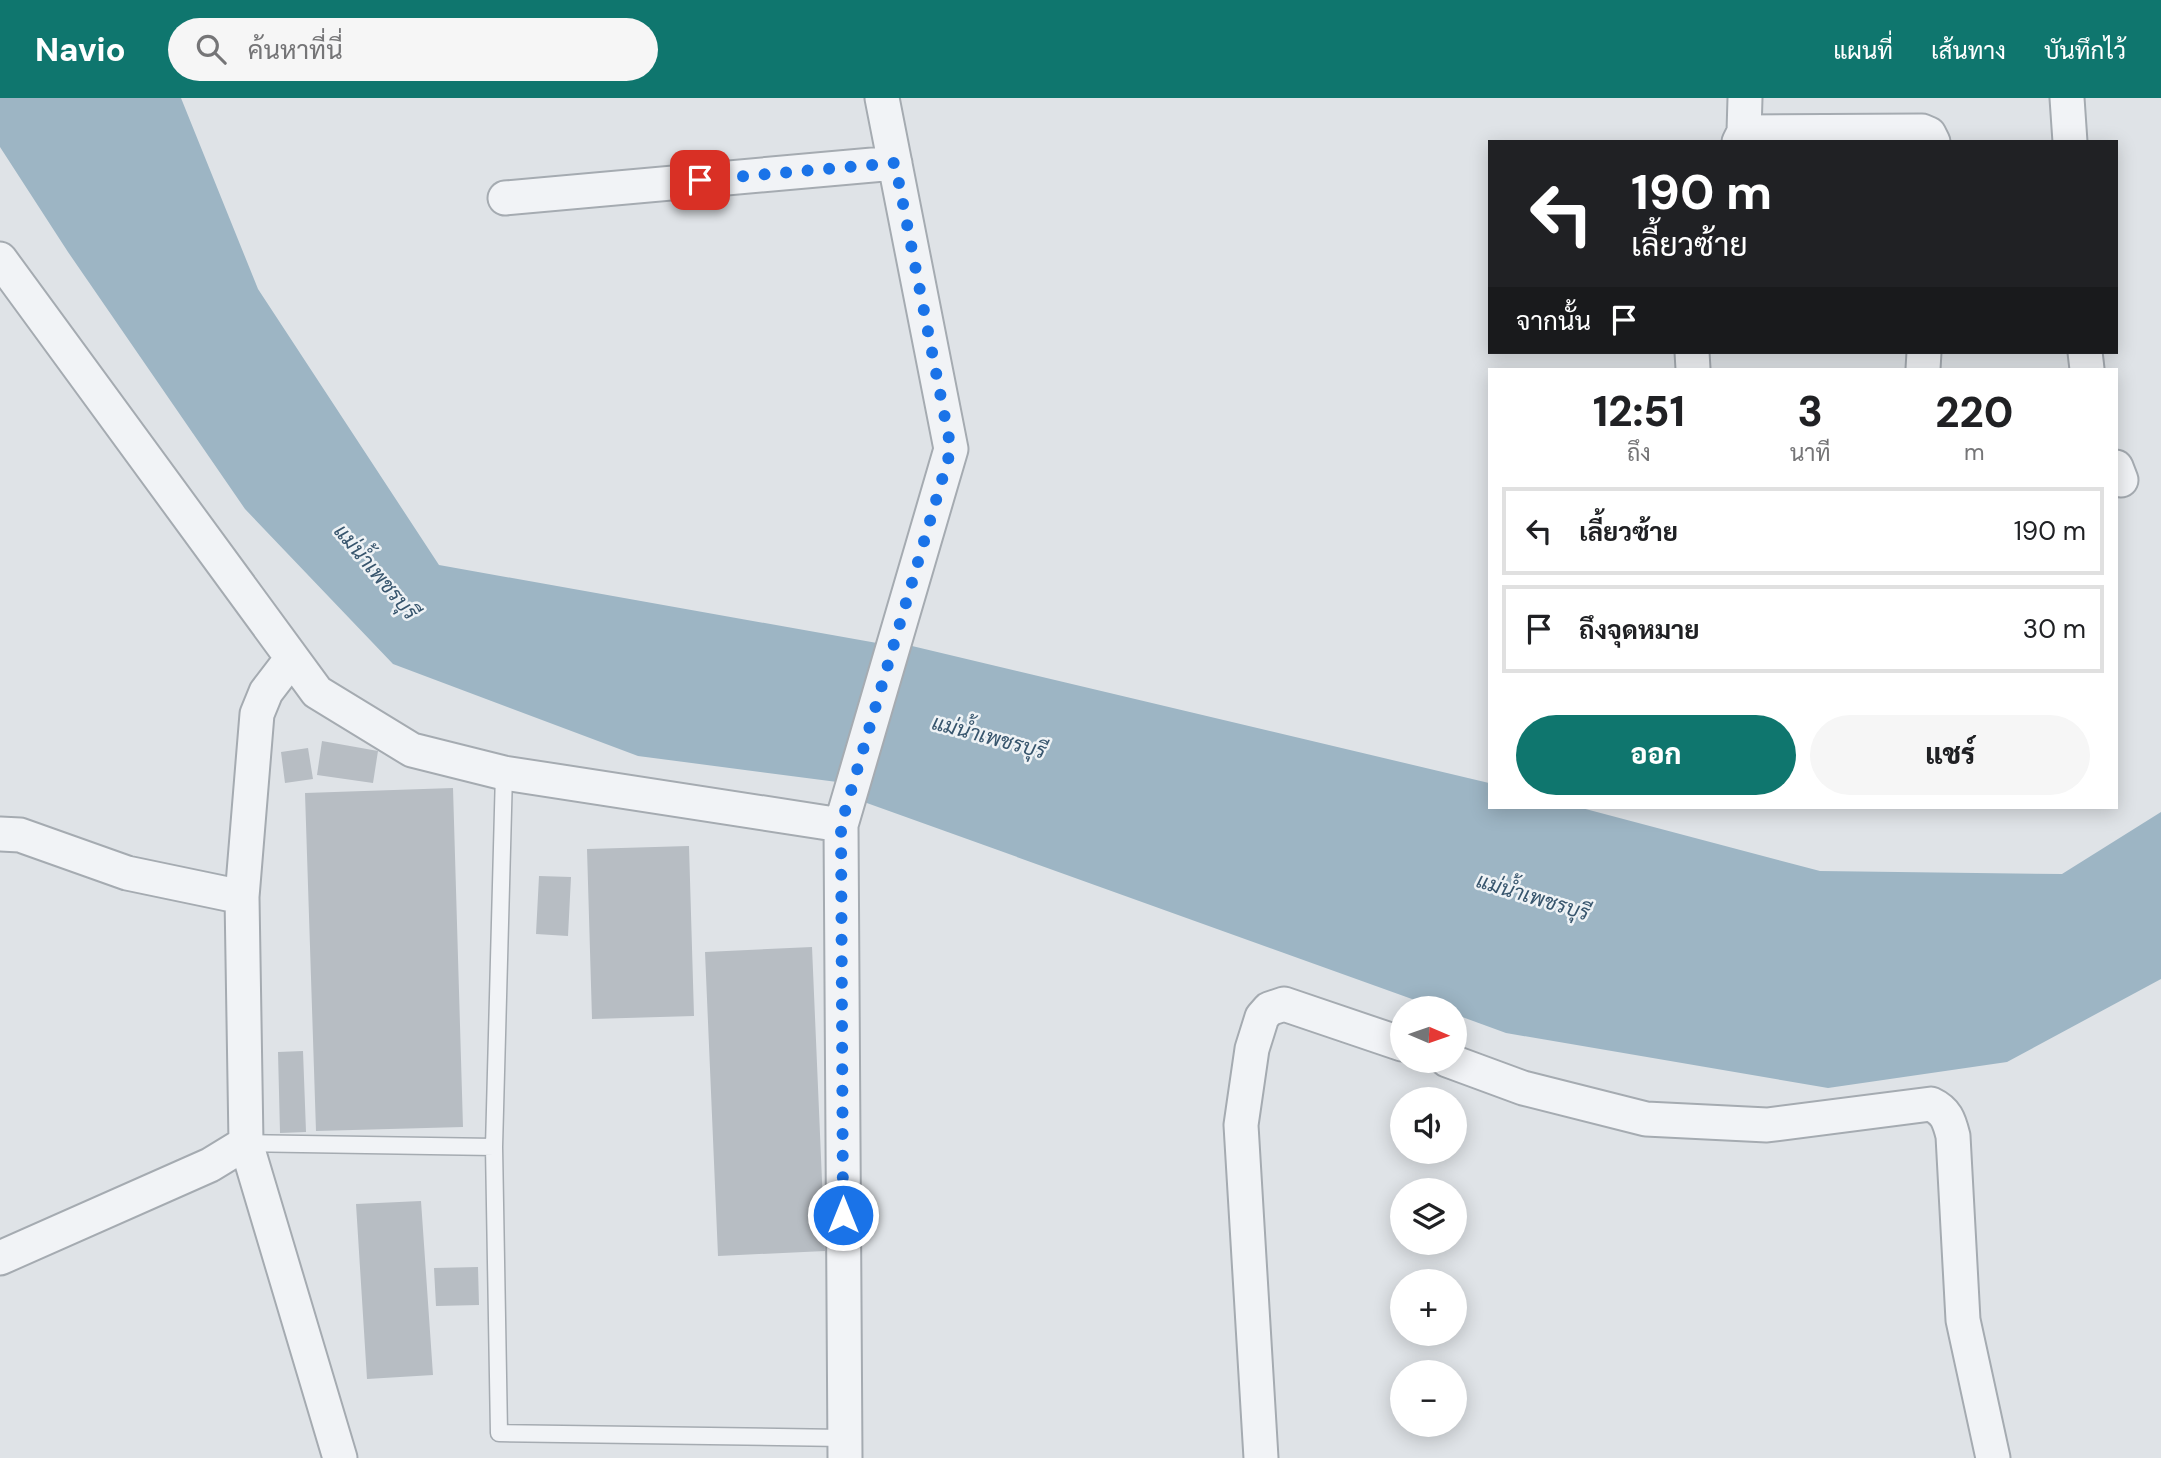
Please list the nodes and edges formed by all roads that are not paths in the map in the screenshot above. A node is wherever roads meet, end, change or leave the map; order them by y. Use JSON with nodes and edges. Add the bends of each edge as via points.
{"nodes":[{"id":1,"x":882,"y":98,"type":"edge"},
{"id":2,"x":1745,"y":98,"type":"edge"},
{"id":3,"x":2067,"y":98,"type":"edge"},
{"id":4,"x":1742,"y":137,"type":"edge"},
{"id":5,"x":1932,"y":140,"type":"edge"},
{"id":6,"x":2070,"y":140,"type":"edge"},
{"id":7,"x":895,"y":163,"type":"junction"},
{"id":8,"x":505,"y":198,"type":"dead end"},
{"id":9,"x":0,"y":259,"type":"edge"},
{"id":10,"x":292,"y":658,"type":"junction"},
{"id":11,"x":504,"y":773,"type":"junction"},
{"id":12,"x":841,"y":825,"type":"junction"},
{"id":13,"x":0,"y":834,"type":"edge"},
{"id":14,"x":242,"y":897,"type":"junction"},
{"id":15,"x":1390,"y":1040,"type":"edge"},
{"id":16,"x":1467,"y":1067,"type":"edge"},
{"id":17,"x":246,"y":1143,"type":"junction"},
{"id":18,"x":494,"y":1147,"type":"junction"},
{"id":19,"x":0,"y":1258,"type":"edge"},
{"id":20,"x":844,"y":1448,"type":"edge"},
{"id":21,"x":340,"y":1458,"type":"edge"},
{"id":22,"x":1261,"y":1458,"type":"edge"},
{"id":23,"x":1993,"y":1458,"type":"edge"}],
"edges":[{"from":1,"to":7,"type":"street"},
{"from":2,"to":4,"type":"street"},
{"from":3,"to":6,"type":"street"},
{"from":4,"to":5,"type":"street","via":[[1922,131]]},
{"from":7,"to":8,"type":"street"},
{"from":7,"to":12,"type":"street","via":[[951,449]]},
{"from":9,"to":10,"type":"street"},
{"from":10,"to":11,"type":"street","via":[[317,692],[412,750]]},
{"from":10,"to":14,"type":"street","via":[[266,692],[257,714]]},
{"from":11,"to":12,"type":"street"},
{"from":11,"to":18,"type":"lane"},
{"from":12,"to":20,"type":"street"},
{"from":13,"to":14,"type":"street","via":[[20,835],[127,873]]},
{"from":14,"to":17,"type":"street"},
{"from":15,"to":22,"type":"street","via":[[1284,1004],[1262,1017],[1252,1049],[1241,1125]]},
{"from":16,"to":23,"type":"street","via":[[1523,1088],[1646,1119],[1768,1125],[1931,1104],[1942,1109],[1953,1136],[1963,1320]]},
{"from":17,"to":18,"type":"lane"},
{"from":17,"to":19,"type":"street","via":[[211,1165]]},
{"from":17,"to":21,"type":"street"},
{"from":18,"to":20,"type":"lane","via":[[499,1433]]}]}
